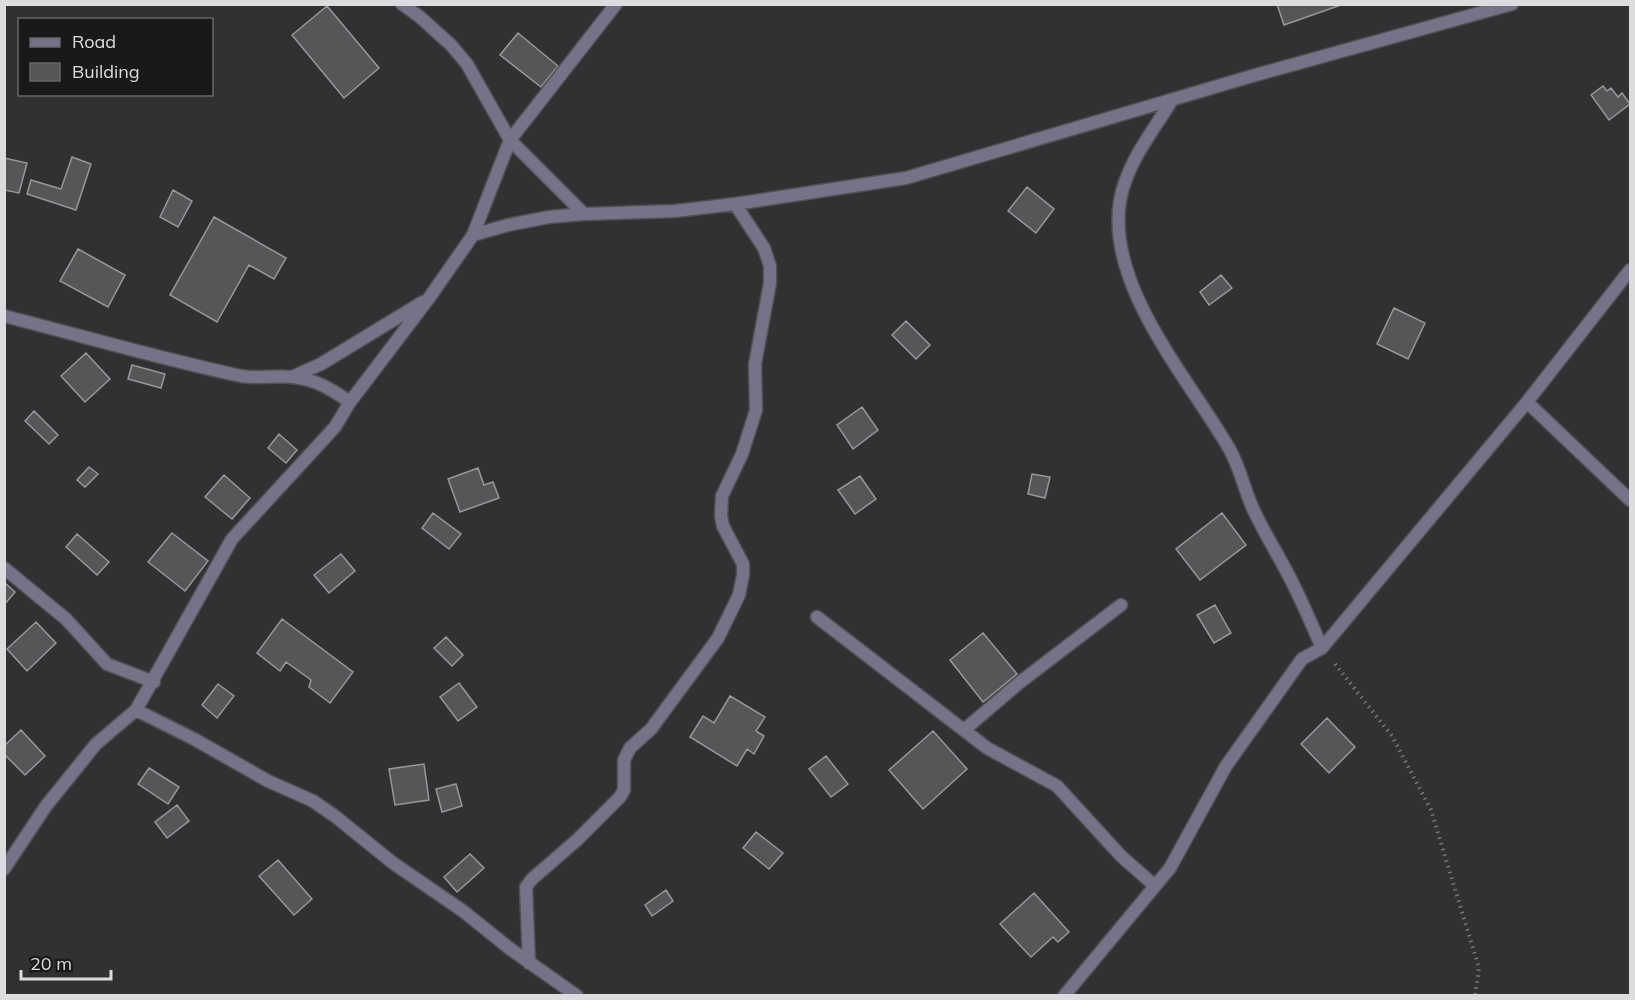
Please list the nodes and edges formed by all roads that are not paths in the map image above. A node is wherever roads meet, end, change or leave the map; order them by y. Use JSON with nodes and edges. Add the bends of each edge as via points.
{"nodes":[{"id":1,"x":402,"y":4,"type":"edge"},
{"id":2,"x":616,"y":4,"type":"edge"},
{"id":3,"x":1512,"y":4,"type":"edge"},
{"id":4,"x":1172,"y":100,"type":"junction"},
{"id":5,"x":510,"y":140,"type":"junction"},
{"id":6,"x":735,"y":204,"type":"junction"},
{"id":7,"x":585,"y":214,"type":"junction"},
{"id":8,"x":473,"y":235,"type":"junction"},
{"id":9,"x":1630,"y":270,"type":"edge"},
{"id":10,"x":429,"y":298,"type":"junction"},
{"id":11,"x":4,"y":316,"type":"edge"},
{"id":12,"x":292,"y":377,"type":"junction"},
{"id":13,"x":350,"y":402,"type":"junction"},
{"id":14,"x":1527,"y":402,"type":"junction"},
{"id":15,"x":1630,"y":500,"type":"edge"},
{"id":16,"x":4,"y":568,"type":"edge"},
{"id":17,"x":1121,"y":605,"type":"dead end"},
{"id":18,"x":817,"y":617,"type":"dead end"},
{"id":19,"x":1322,"y":648,"type":"junction"},
{"id":20,"x":153,"y":682,"type":"junction"},
{"id":21,"x":136,"y":710,"type":"junction"},
{"id":22,"x":964,"y":730,"type":"junction"},
{"id":23,"x":4,"y":869,"type":"edge"},
{"id":24,"x":1155,"y":886,"type":"junction"},
{"id":25,"x":529,"y":963,"type":"junction"},
{"id":26,"x":577,"y":996,"type":"edge"},
{"id":27,"x":1064,"y":996,"type":"edge"}],
"edges":[{"from":1,"to":5,"type":"street","via":[[451,45],[467,64]]},
{"from":2,"to":5,"type":"street"},
{"from":3,"to":4,"type":"street"},
{"from":4,"to":6,"type":"street","via":[[906,178]]},
{"from":4,"to":19,"type":"street","via":[[1126,176],[1120,201],[1122,249],[1141,305],[1229,449],[1255,513],[1295,586]]},
{"from":5,"to":7,"type":"street"},
{"from":5,"to":8,"type":"street"},
{"from":6,"to":7,"type":"street"},
{"from":6,"to":25,"type":"street","via":[[764,248],[770,266],[755,364],[756,410],[742,454],[722,496],[723,526],[743,564],[739,595],[718,638],[651,729],[630,748],[624,760],[624,790],[620,797],[526,887]]},
{"from":7,"to":8,"type":"street","via":[[529,220]]},
{"from":8,"to":10,"type":"street"},
{"from":9,"to":14,"type":"street"},
{"from":10,"to":12,"type":"street","via":[[321,364]]},
{"from":10,"to":13,"type":"street"},
{"from":11,"to":12,"type":"street","via":[[244,376]]},
{"from":12,"to":13,"type":"street","via":[[322,384]]},
{"from":13,"to":20,"type":"street","via":[[335,427],[232,539]]},
{"from":14,"to":15,"type":"street"},
{"from":14,"to":19,"type":"street"},
{"from":16,"to":20,"type":"street","via":[[66,619],[107,664]]},
{"from":17,"to":22,"type":"street","via":[[1019,682]]},
{"from":18,"to":22,"type":"street"},
{"from":19,"to":24,"type":"street","via":[[1302,659],[1226,766],[1170,868]]},
{"from":20,"to":21,"type":"street"},
{"from":21,"to":23,"type":"street","via":[[96,744],[46,806]]},
{"from":21,"to":25,"type":"street","via":[[313,801]]},
{"from":22,"to":24,"type":"street","via":[[987,748],[1057,786],[1121,856]]},
{"from":24,"to":27,"type":"street"},
{"from":25,"to":26,"type":"street"}]}
